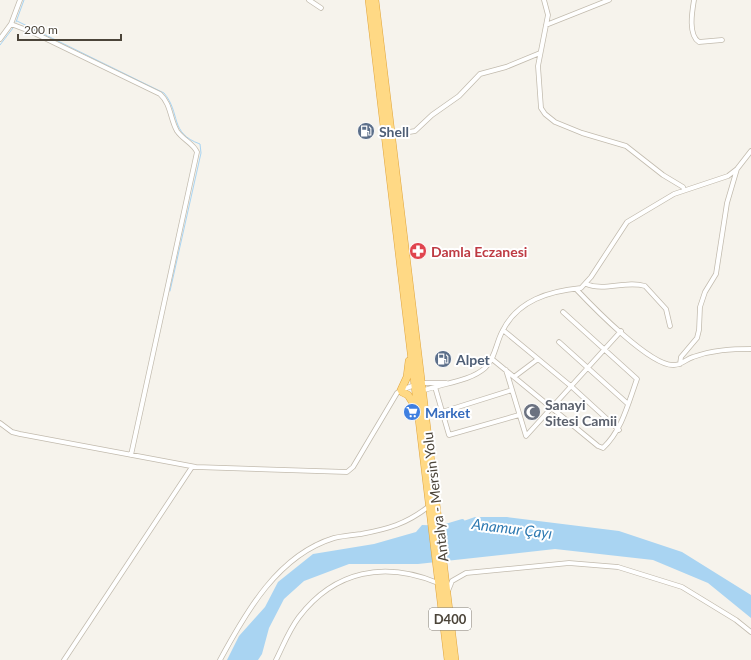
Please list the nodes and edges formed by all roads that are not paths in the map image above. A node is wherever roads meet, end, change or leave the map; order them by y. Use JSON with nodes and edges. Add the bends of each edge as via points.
{"nodes":[{"id":1,"x":20,"y":0,"type":"edge"},
{"id":2,"x":309,"y":0,"type":"edge"},
{"id":3,"x":368,"y":0,"type":"edge"},
{"id":4,"x":375,"y":0,"type":"edge"},
{"id":5,"x":544,"y":0,"type":"edge"},
{"id":6,"x":609,"y":0,"type":"edge"},
{"id":7,"x":694,"y":0,"type":"edge"},
{"id":8,"x":321,"y":8,"type":"dead end"},
{"id":9,"x":11,"y":24,"type":"junction"},
{"id":10,"x":546,"y":26,"type":"junction"},
{"id":11,"x":0,"y":39,"type":"edge"},
{"id":12,"x":722,"y":40,"type":"dead end"},
{"id":13,"x":540,"y":53,"type":"junction"},
{"id":14,"x":392,"y":135,"type":"junction"},
{"id":15,"x":751,"y":151,"type":"edge"},
{"id":16,"x":737,"y":168,"type":"junction"},
{"id":17,"x":684,"y":190,"type":"junction"},
{"id":18,"x":586,"y":284,"type":"junction"},
{"id":19,"x":576,"y":289,"type":"junction"},
{"id":20,"x":563,"y":312,"type":"dead end"},
{"id":21,"x":670,"y":326,"type":"dead end"},
{"id":22,"x":503,"y":330,"type":"junction"},
{"id":23,"x":620,"y":332,"type":"junction"},
{"id":24,"x":560,"y":342,"type":"dead end"},
{"id":25,"x":411,"y":349,"type":"junction"},
{"id":26,"x":751,"y":349,"type":"edge"},
{"id":27,"x":604,"y":350,"type":"junction"},
{"id":28,"x":492,"y":359,"type":"junction"},
{"id":29,"x":538,"y":359,"type":"junction"},
{"id":30,"x":680,"y":364,"type":"junction"},
{"id":31,"x":588,"y":368,"type":"junction"},
{"id":32,"x":506,"y":370,"type":"junction"},
{"id":33,"x":514,"y":376,"type":"junction"},
{"id":34,"x":450,"y":382,"type":"junction"},
{"id":35,"x":435,"y":387,"type":"junction"},
{"id":36,"x":572,"y":387,"type":"junction"},
{"id":37,"x":419,"y":388,"type":"junction"},
{"id":38,"x":512,"y":390,"type":"junction"},
{"id":39,"x":400,"y":392,"type":"junction"},
{"id":40,"x":628,"y":404,"type":"junction"},
{"id":41,"x":552,"y":407,"type":"junction"},
{"id":42,"x":418,"y":412,"type":"junction"},
{"id":43,"x":442,"y":412,"type":"junction"},
{"id":44,"x":519,"y":415,"type":"junction"},
{"id":45,"x":0,"y":423,"type":"edge"},
{"id":46,"x":619,"y":430,"type":"junction"},
{"id":47,"x":131,"y":455,"type":"junction"},
{"id":48,"x":192,"y":466,"type":"junction"},
{"id":49,"x":431,"y":509,"type":"junction"},
{"id":50,"x":440,"y":580,"type":"junction"},
{"id":51,"x":446,"y":593,"type":"junction"},
{"id":52,"x":751,"y":632,"type":"edge"},
{"id":53,"x":64,"y":660,"type":"edge"},
{"id":54,"x":220,"y":660,"type":"edge"},
{"id":55,"x":276,"y":660,"type":"edge"},
{"id":56,"x":448,"y":660,"type":"edge"},
{"id":57,"x":455,"y":660,"type":"edge"}],
"edges":[{"from":1,"to":9,"type":"street"},
{"from":2,"to":8,"type":"street"},
{"from":3,"to":25,"type":"highway","name":"Antalya - Mersin Yolu","number":"D400"},
{"from":4,"to":14,"type":"highway","name":"Antalya - Mersin Yolu","number":"D400"},
{"from":5,"to":10,"type":"street","via":[[548,15]]},
{"from":6,"to":10,"type":"street"},
{"from":7,"to":12,"type":"street","via":[[692,17],[697,42]]},
{"from":9,"to":11,"type":"street"},
{"from":9,"to":47,"type":"street","via":[[160,94],[168,104],[176,129],[197,152]]},
{"from":10,"to":13,"type":"street"},
{"from":13,"to":14,"type":"street","via":[[480,74],[459,96],[415,131]]},
{"from":13,"to":17,"type":"street","via":[[538,66],[541,108],[549,118],[582,133],[626,146]]},
{"from":14,"to":37,"type":"highway","name":"Antalya - Mersin Yolu","number":"D400"},
{"from":15,"to":16,"type":"street"},
{"from":16,"to":17,"type":"street","via":[[728,176]]},
{"from":16,"to":30,"type":"street","via":[[727,203],[716,274],[700,306],[697,338],[681,357]]},
{"from":17,"to":18,"type":"street","via":[[627,222]]},
{"from":18,"to":19,"type":"street"},
{"from":18,"to":21,"type":"street","via":[[593,287],[633,284],[645,286],[666,310]]},
{"from":19,"to":22,"type":"street","via":[[556,291],[534,299],[521,307]]},
{"from":19,"to":23,"type":"street"},
{"from":20,"to":27,"type":"street"},
{"from":22,"to":28,"type":"street"},
{"from":22,"to":29,"type":"street"},
{"from":23,"to":27,"type":"street"},
{"from":23,"to":30,"type":"street","via":[[644,352],[665,364]]},
{"from":24,"to":31,"type":"street"},
{"from":25,"to":37,"type":"highway","name":"Antalya - Mersin Yolu","number":"D400"},
{"from":25,"to":39,"type":"highway","via":[[408,372]]},
{"from":26,"to":30,"type":"street","via":[[717,350],[692,357]]},
{"from":27,"to":31,"type":"street"},
{"from":27,"to":40,"type":"street","via":[[637,379]]},
{"from":28,"to":32,"type":"street"},
{"from":28,"to":34,"type":"street","via":[[479,373]]},
{"from":29,"to":33,"type":"street"},
{"from":29,"to":36,"type":"street"},
{"from":31,"to":36,"type":"street"},
{"from":31,"to":40,"type":"street"},
{"from":32,"to":33,"type":"street"},
{"from":32,"to":38,"type":"street"},
{"from":33,"to":41,"type":"street"},
{"from":34,"to":35,"type":"street"},
{"from":34,"to":37,"type":"street"},
{"from":35,"to":37,"type":"street"},
{"from":35,"to":43,"type":"street"},
{"from":36,"to":41,"type":"street"},
{"from":36,"to":46,"type":"street"},
{"from":37,"to":39,"type":"street"},
{"from":37,"to":39,"type":"street"},
{"from":37,"to":42,"type":"highway","name":"Antalya - Mersin Yolu","number":"D400"},
{"from":37,"to":49,"type":"highway","name":"Antalya - Mersin Yolu","number":"D400"},
{"from":38,"to":43,"type":"street"},
{"from":38,"to":44,"type":"street"},
{"from":39,"to":42,"type":"highway","via":[[410,398]]},
{"from":39,"to":48,"type":"street","via":[[354,467],[347,472]]},
{"from":40,"to":46,"type":"street"},
{"from":41,"to":44,"type":"street","via":[[526,436]]},
{"from":41,"to":46,"type":"street","via":[[603,448]]},
{"from":42,"to":49,"type":"highway","name":"Antalya - Mersin Yolu","number":"D400"},
{"from":43,"to":44,"type":"street","via":[[449,435]]},
{"from":45,"to":47,"type":"street","via":[[12,432],[20,434]]},
{"from":47,"to":48,"type":"street"},
{"from":48,"to":53,"type":"street"},
{"from":49,"to":50,"type":"highway","name":"Antalya - Mersin Yolu","number":"D400"},
{"from":49,"to":54,"type":"street","via":[[406,522],[382,530],[335,538],[294,557],[272,579]]},
{"from":50,"to":51,"type":"highway","name":"Antalya - Mersin Yolu","number":"D400"},
{"from":50,"to":55,"type":"street","via":[[367,572],[342,580],[327,589],[299,618]]},
{"from":50,"to":56,"type":"highway","name":"Antalya - Mersin Yolu","number":"D400"},
{"from":51,"to":52,"type":"street","via":[[452,581],[466,573],[570,563],[618,566],[682,587]]},
{"from":51,"to":57,"type":"highway","name":"Antalya - Mersin Yolu","number":"D400"}]}
